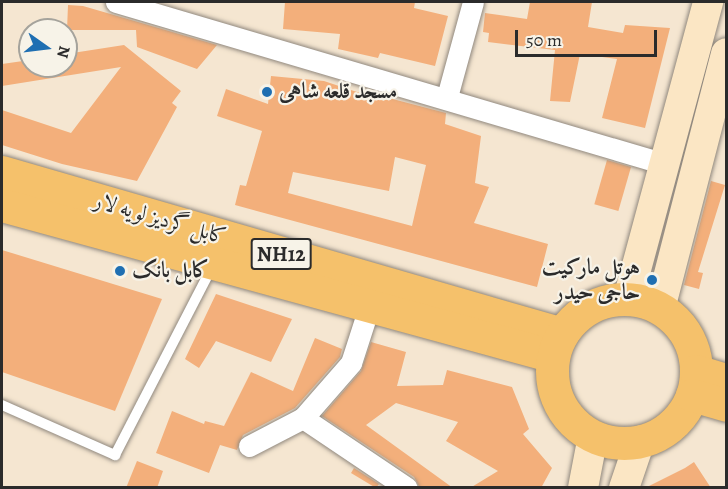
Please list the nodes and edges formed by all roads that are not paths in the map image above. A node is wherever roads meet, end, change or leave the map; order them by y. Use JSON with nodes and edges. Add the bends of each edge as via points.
{"nodes":[{"id":1,"x":116,"y":2,"type":"edge"},
{"id":2,"x":472,"y":2,"type":"edge"},
{"id":3,"x":708,"y":2,"type":"edge"},
{"id":4,"x":726,"y":53,"type":"edge"},
{"id":5,"x":447,"y":97,"type":"junction"},
{"id":6,"x":665,"y":164,"type":"junction"},
{"id":7,"x":2,"y":172,"type":"edge"},
{"id":8,"x":2,"y":205,"type":"edge"},
{"id":9,"x":215,"y":261,"type":"junction"},
{"id":10,"x":628,"y":299,"type":"junction"},
{"id":11,"x":370,"y":304,"type":"junction"},
{"id":12,"x":660,"y":309,"type":"junction"},
{"id":13,"x":557,"y":345,"type":"junction"},
{"id":14,"x":705,"y":382,"type":"edge"},
{"id":15,"x":2,"y":405,"type":"edge"},
{"id":16,"x":726,"y":405,"type":"edge"},
{"id":17,"x":303,"y":418,"type":"junction"},
{"id":18,"x":593,"y":436,"type":"junction"},
{"id":19,"x":640,"y":441,"type":"junction"},
{"id":20,"x":249,"y":446,"type":"dead end"},
{"id":21,"x":407,"y":488,"type":"edge"},
{"id":22,"x":582,"y":488,"type":"edge"},
{"id":23,"x":624,"y":488,"type":"edge"}],
"edges":[{"from":1,"to":5,"type":"street"},
{"from":2,"to":5,"type":"street"},
{"from":3,"to":6,"type":"street"},
{"from":4,"to":12,"type":"street"},
{"from":5,"to":6,"type":"street"},
{"from":6,"to":10,"type":"street"},
{"from":7,"to":13,"type":"highway","name":"کابل گردیز لویه لار","number":"NH12"},
{"from":8,"to":9,"type":"highway","name":"کابل گردیز لویه لار","number":"NH12"},
{"from":9,"to":11,"type":"highway","name":"کابل گردیز لویه لار","number":"NH12"},
{"from":9,"to":15,"type":"lane","via":[[115,455]]},
{"from":10,"to":12,"type":"highway"},
{"from":10,"to":13,"type":"highway","via":[[597,304],[577,316]]},
{"from":11,"to":13,"type":"highway","name":"کابل گردیز لویه لار","number":"NH12"},
{"from":11,"to":17,"type":"street","via":[[351,363]]},
{"from":12,"to":14,"type":"highway","via":[[682,327]]},
{"from":13,"to":18,"type":"highway","via":[[552,380],[559,403],[573,423]]},
{"from":14,"to":16,"type":"highway"},
{"from":14,"to":19,"type":"highway","via":[[680,416],[662,432]]},
{"from":17,"to":20,"type":"street"},
{"from":17,"to":21,"type":"street"},
{"from":18,"to":19,"type":"highway","via":[[616,443]]},
{"from":18,"to":22,"type":"street"},
{"from":19,"to":23,"type":"street"}]}
